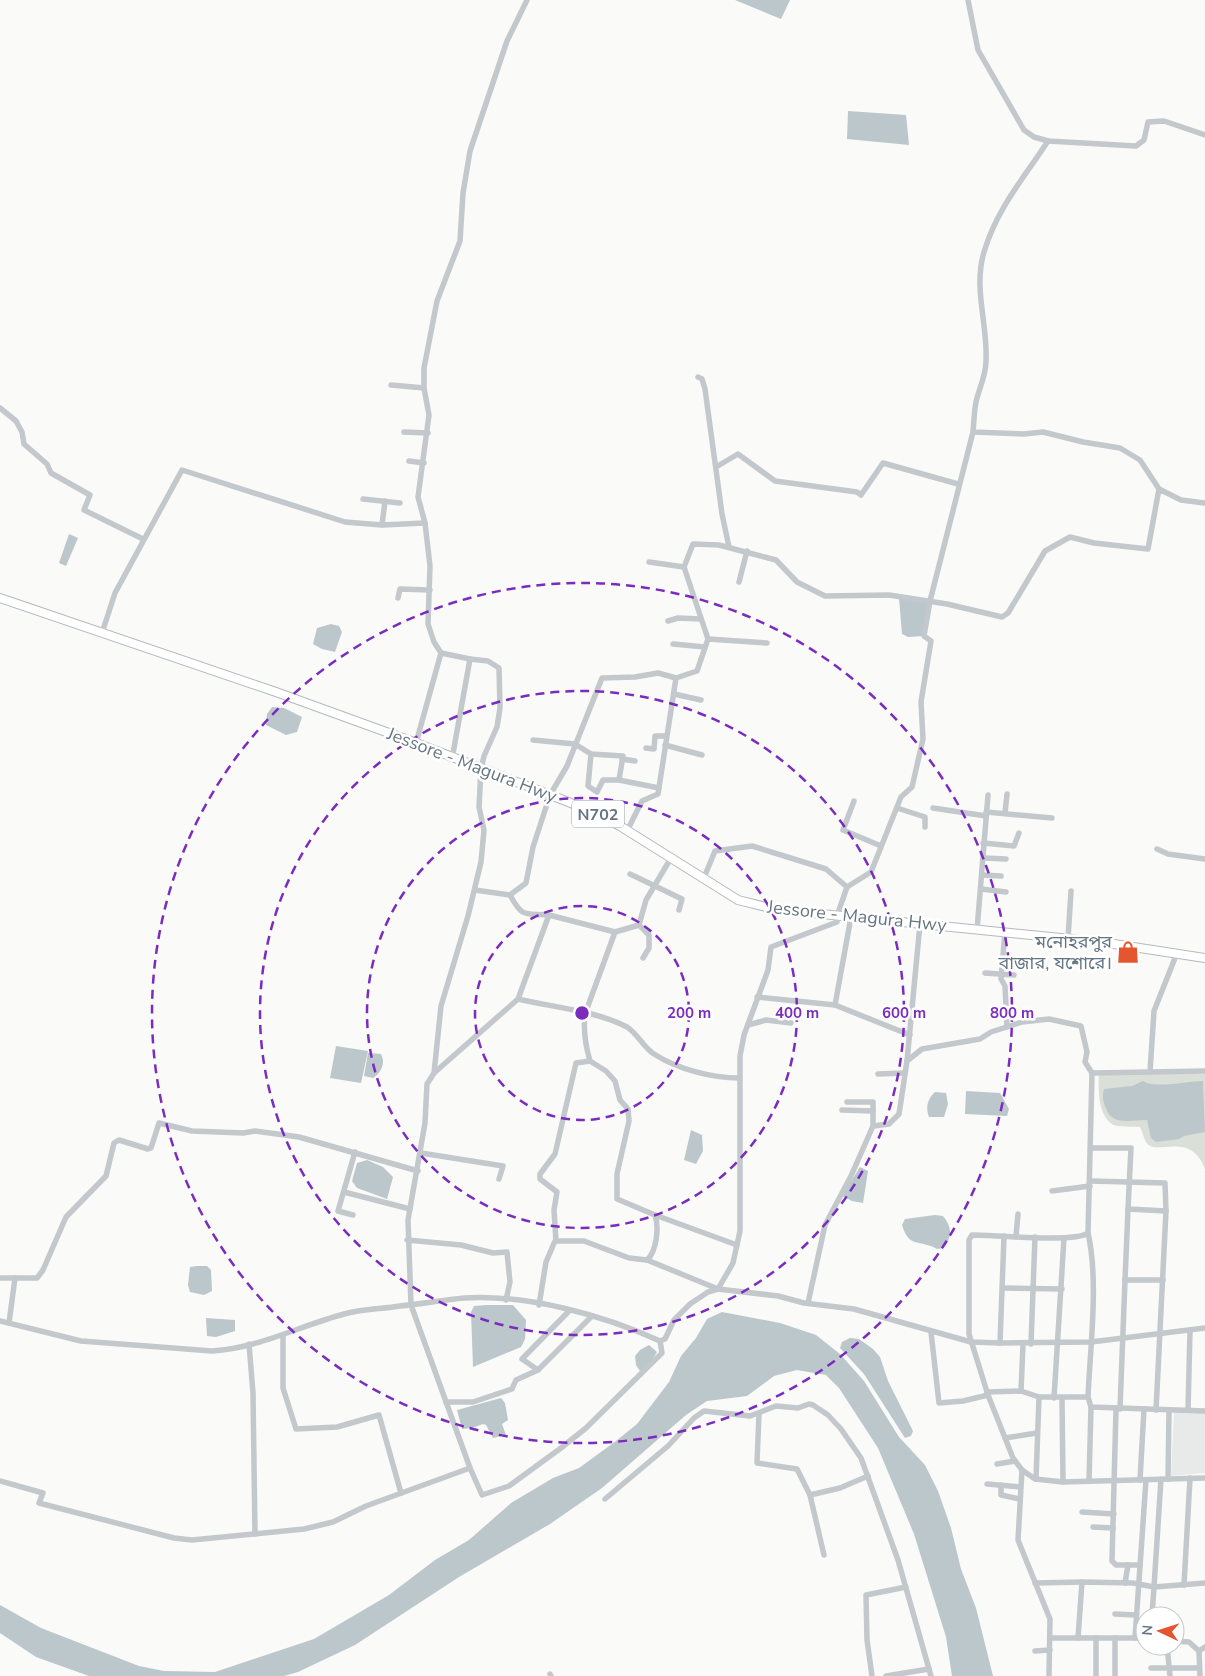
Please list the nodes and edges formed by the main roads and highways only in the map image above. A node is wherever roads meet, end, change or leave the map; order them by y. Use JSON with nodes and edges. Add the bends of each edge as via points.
{"nodes":[{"id":1,"x":0,"y":598,"type":"edge"},
{"id":2,"x":1205,"y":958,"type":"edge"}],
"edges":[{"from":1,"to":2,"type":"highway","name":"Jessore - Magura Hwy","number":"N702","via":[[416,743],[596,813],[738,900],[837,916],[1068,938]]}]}
